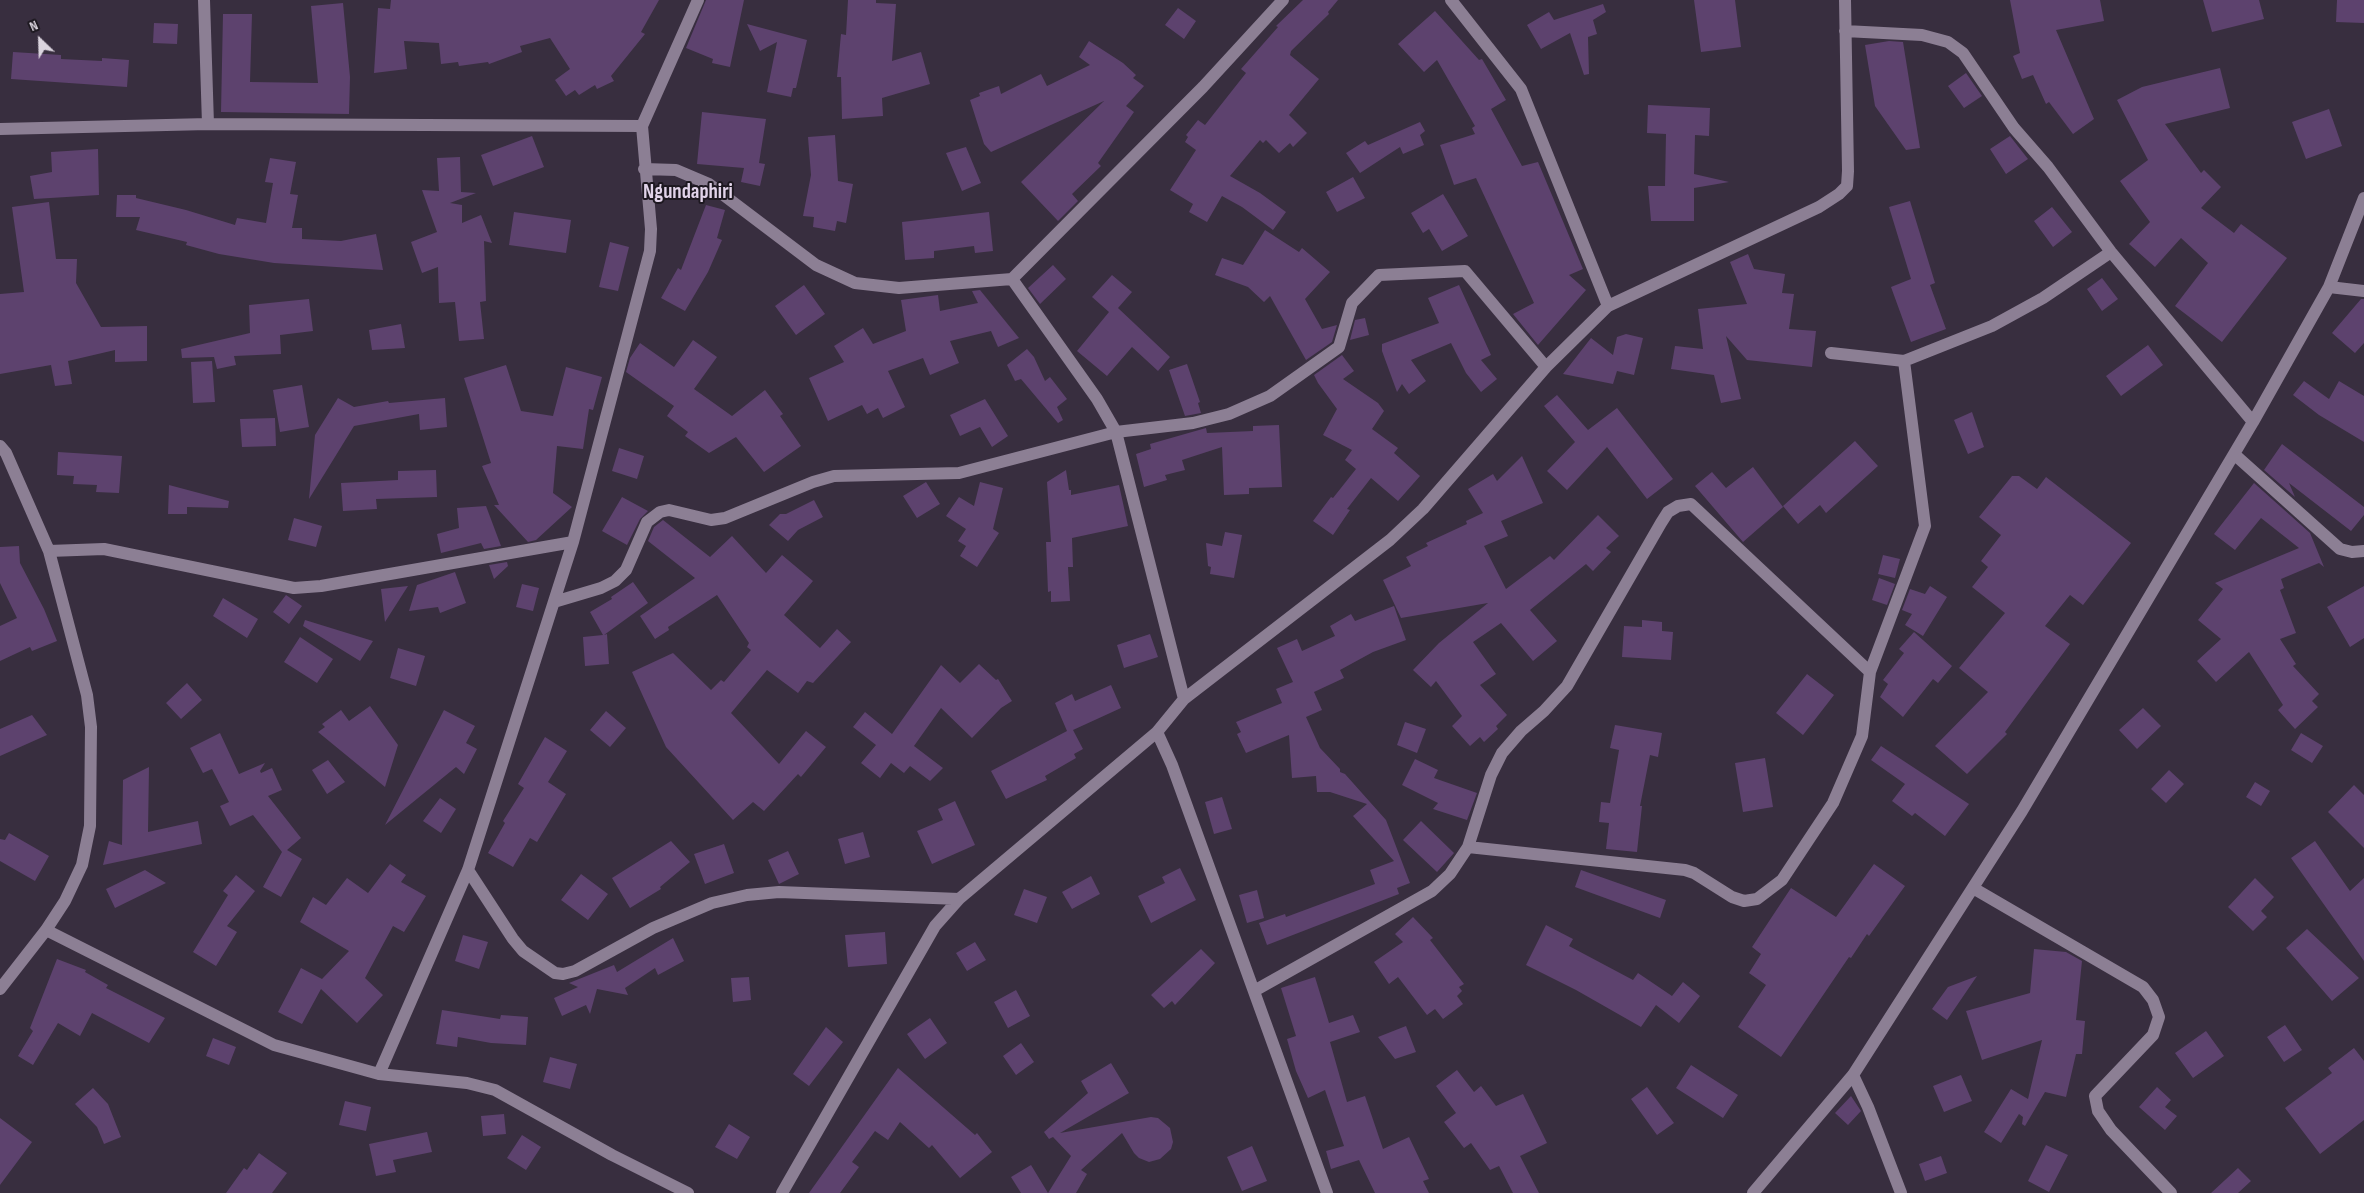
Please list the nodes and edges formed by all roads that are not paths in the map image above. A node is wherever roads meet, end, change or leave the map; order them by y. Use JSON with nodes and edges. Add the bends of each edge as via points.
{"nodes":[{"id":1,"x":204,"y":0,"type":"edge"},
{"id":2,"x":698,"y":0,"type":"edge"},
{"id":3,"x":1283,"y":0,"type":"edge"},
{"id":4,"x":1451,"y":0,"type":"edge"},
{"id":5,"x":1844,"y":0,"type":"edge"},
{"id":6,"x":1845,"y":31,"type":"junction"},
{"id":7,"x":208,"y":124,"type":"junction"},
{"id":8,"x":642,"y":126,"type":"junction"},
{"id":9,"x":0,"y":129,"type":"edge"},
{"id":10,"x":644,"y":170,"type":"junction"},
{"id":11,"x":2364,"y":198,"type":"edge"},
{"id":12,"x":2111,"y":252,"type":"junction"},
{"id":13,"x":1012,"y":279,"type":"junction"},
{"id":14,"x":2329,"y":287,"type":"junction"},
{"id":15,"x":2364,"y":290,"type":"edge"},
{"id":16,"x":1608,"y":306,"type":"junction"},
{"id":17,"x":1831,"y":353,"type":"dead end"},
{"id":18,"x":1904,"y":361,"type":"junction"},
{"id":19,"x":1546,"y":367,"type":"junction"},
{"id":20,"x":2253,"y":422,"type":"junction"},
{"id":21,"x":1116,"y":432,"type":"junction"},
{"id":22,"x":0,"y":446,"type":"edge"},
{"id":23,"x":2234,"y":454,"type":"junction"},
{"id":24,"x":573,"y":542,"type":"junction"},
{"id":25,"x":49,"y":551,"type":"junction"},
{"id":26,"x":2364,"y":551,"type":"edge"},
{"id":27,"x":554,"y":602,"type":"junction"},
{"id":28,"x":1870,"y":672,"type":"junction"},
{"id":29,"x":1184,"y":699,"type":"junction"},
{"id":30,"x":1157,"y":732,"type":"junction"},
{"id":31,"x":1468,"y":847,"type":"junction"},
{"id":32,"x":468,"y":870,"type":"junction"},
{"id":33,"x":1973,"y":888,"type":"junction"},
{"id":34,"x":959,"y":900,"type":"junction"},
{"id":35,"x":46,"y":930,"type":"junction"},
{"id":36,"x":0,"y":989,"type":"edge"},
{"id":37,"x":1254,"y":991,"type":"junction"},
{"id":38,"x":379,"y":1074,"type":"junction"},
{"id":39,"x":1853,"y":1075,"type":"junction"},
{"id":40,"x":688,"y":1193,"type":"edge"},
{"id":41,"x":782,"y":1193,"type":"edge"},
{"id":42,"x":1327,"y":1193,"type":"edge"},
{"id":43,"x":1753,"y":1193,"type":"edge"},
{"id":44,"x":1901,"y":1193,"type":"edge"},
{"id":45,"x":2171,"y":1193,"type":"edge"}],
"edges":[{"from":1,"to":7,"type":"street"},
{"from":2,"to":8,"type":"street"},
{"from":3,"to":13,"type":"street","via":[[1203,87]]},
{"from":4,"to":16,"type":"street","via":[[1521,89]]},
{"from":5,"to":6,"type":"street"},
{"from":6,"to":12,"type":"street","via":[[1922,35],[1948,42],[1963,53],[2014,128],[2048,167]]},
{"from":6,"to":16,"type":"street","via":[[1847,186],[1820,207]]},
{"from":7,"to":8,"type":"street"},
{"from":7,"to":9,"type":"street"},
{"from":8,"to":10,"type":"street"},
{"from":10,"to":13,"type":"street","via":[[676,170],[709,184],[816,265],[855,283],[898,288]]},
{"from":10,"to":24,"type":"street","via":[[651,229],[650,251]]},
{"from":11,"to":14,"type":"street"},
{"from":12,"to":18,"type":"street","via":[[2043,298],[1992,326]]},
{"from":12,"to":20,"type":"street"},
{"from":13,"to":21,"type":"street","via":[[1097,399]]},
{"from":14,"to":15,"type":"street"},
{"from":14,"to":20,"type":"street"},
{"from":16,"to":19,"type":"street"},
{"from":17,"to":18,"type":"street"},
{"from":18,"to":28,"type":"street","via":[[1925,526]]},
{"from":19,"to":21,"type":"street","via":[[1466,271],[1379,275],[1352,303],[1339,347],[1270,396],[1228,414],[1193,423]]},
{"from":19,"to":29,"type":"street","via":[[1423,509],[1390,540]]},
{"from":20,"to":23,"type":"street"},
{"from":21,"to":27,"type":"street","via":[[959,472],[834,476],[725,518],[711,520],[669,510],[660,512],[647,522],[626,570],[615,580]]},
{"from":21,"to":29,"type":"street"},
{"from":22,"to":25,"type":"street"},
{"from":23,"to":26,"type":"street","via":[[2340,549]]},
{"from":23,"to":33,"type":"street"},
{"from":24,"to":25,"type":"street","via":[[294,588],[104,549]]},
{"from":24,"to":27,"type":"street"},
{"from":25,"to":35,"type":"street","via":[[87,695],[91,728],[90,826],[82,865],[65,901]]},
{"from":27,"to":32,"type":"street"},
{"from":28,"to":31,"type":"street","via":[[1862,736],[1833,803],[1782,880],[1757,899],[1732,898],[1685,870]]},
{"from":28,"to":31,"type":"street","via":[[1691,504],[1678,506],[1668,512],[1567,686],[1502,753],[1491,776]]},
{"from":29,"to":30,"type":"street"},
{"from":30,"to":34,"type":"street"},
{"from":30,"to":37,"type":"street"},
{"from":31,"to":37,"type":"street","via":[[1450,874],[1432,891]]},
{"from":32,"to":34,"type":"street","via":[[523,950],[555,973],[563,974],[575,971],[662,924],[712,903],[746,895],[779,892]]},
{"from":32,"to":38,"type":"street"},
{"from":33,"to":39,"type":"street"},
{"from":33,"to":45,"type":"street","via":[[2142,987],[2153,1000],[2159,1018],[2153,1035],[2095,1096],[2098,1111],[2111,1130]]},
{"from":34,"to":41,"type":"street","via":[[935,926]]},
{"from":35,"to":36,"type":"street"},
{"from":35,"to":38,"type":"street","via":[[274,1045]]},
{"from":37,"to":42,"type":"street"},
{"from":38,"to":40,"type":"street","via":[[467,1083],[496,1090]]},
{"from":39,"to":43,"type":"street"},
{"from":39,"to":44,"type":"street"}]}
